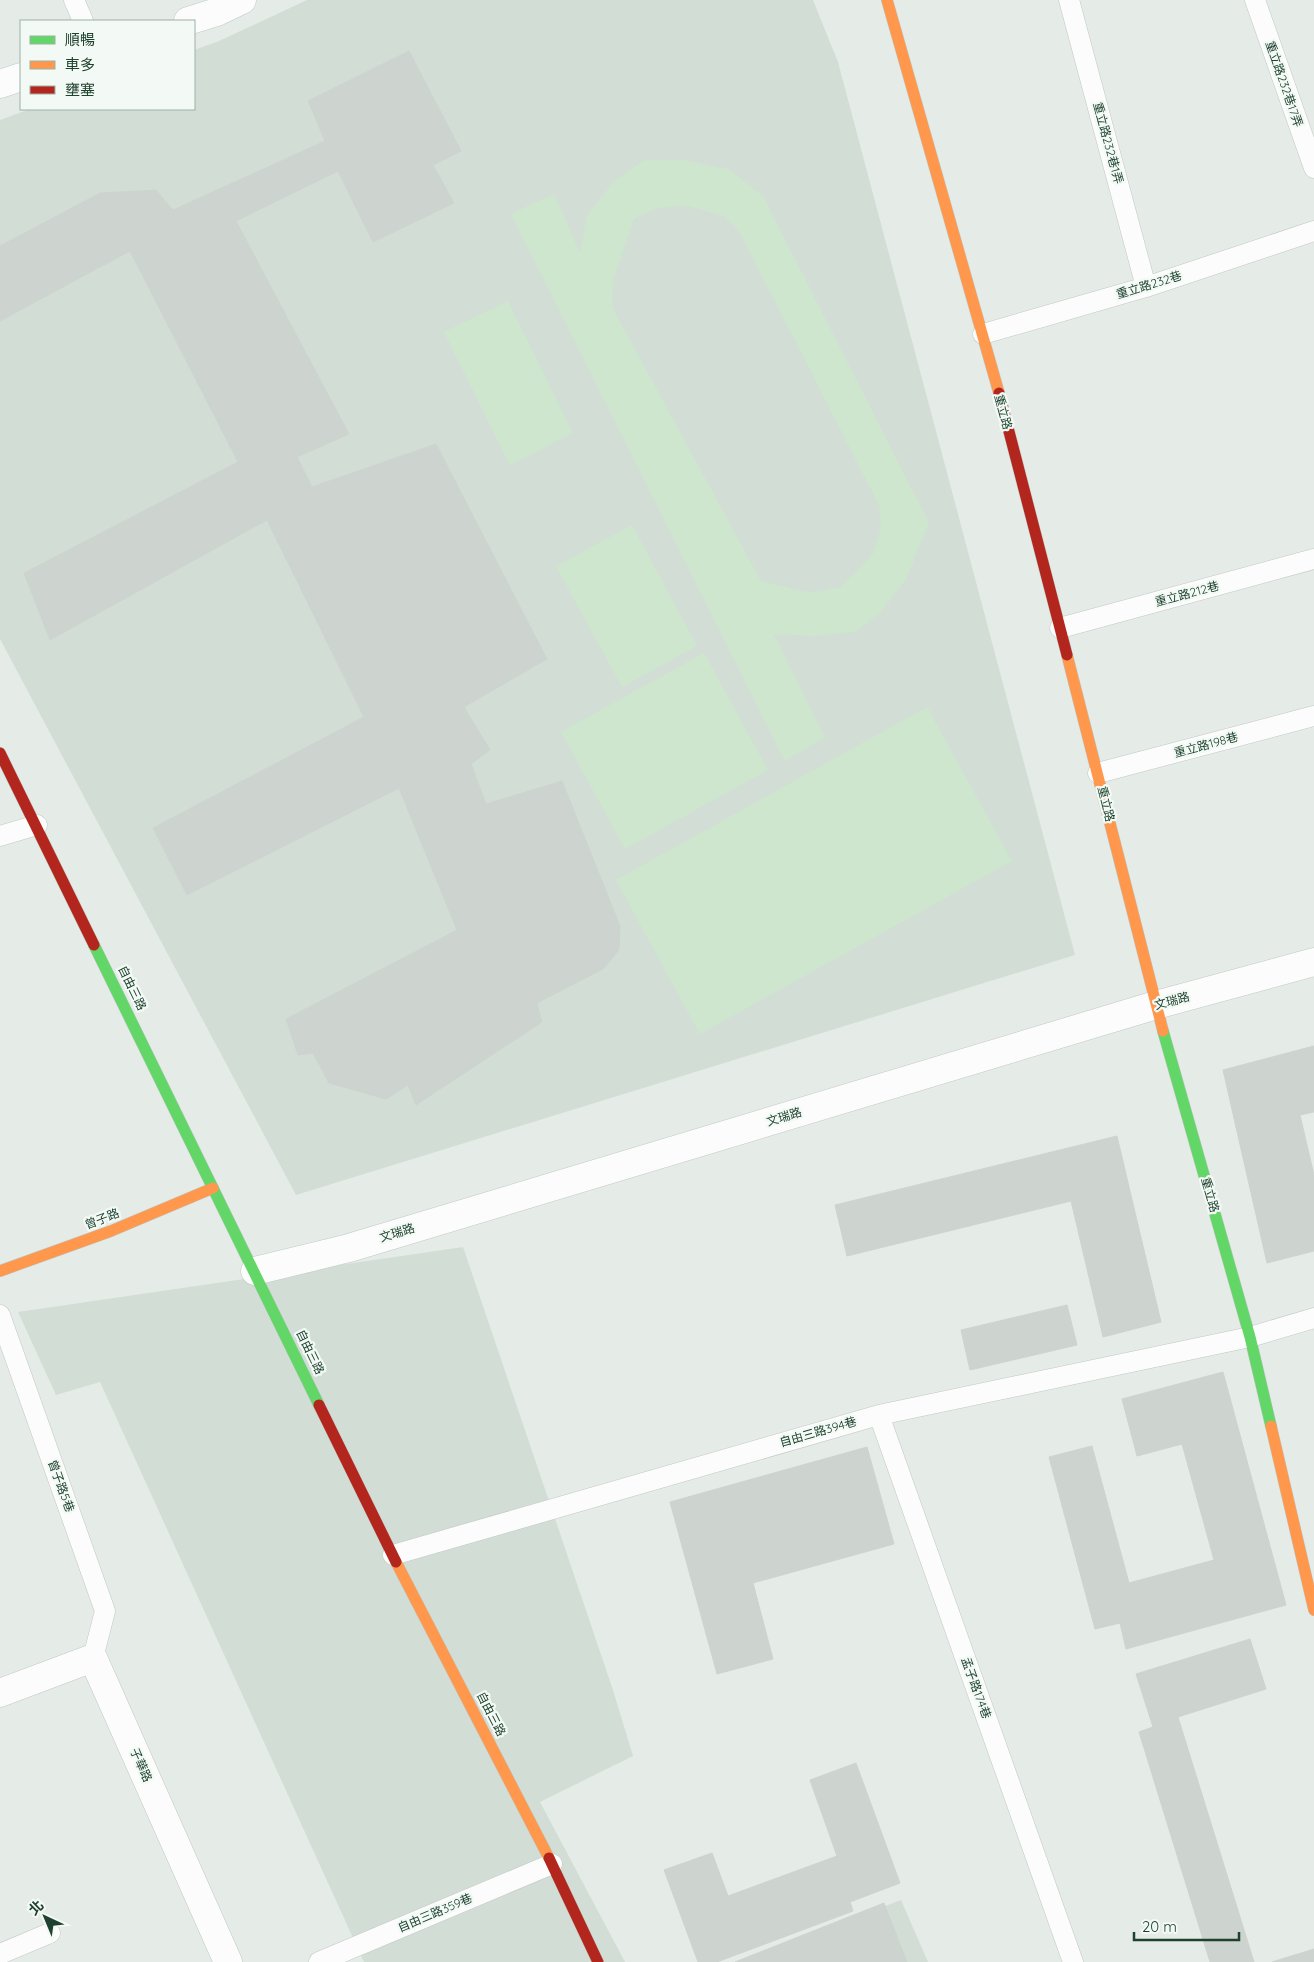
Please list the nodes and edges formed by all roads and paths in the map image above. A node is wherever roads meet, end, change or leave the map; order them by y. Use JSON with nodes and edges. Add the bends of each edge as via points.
{"nodes":[{"id":1,"x":74,"y":0,"type":"edge"},
{"id":2,"x":242,"y":0,"type":"edge"},
{"id":3,"x":887,"y":0,"type":"edge"},
{"id":4,"x":1069,"y":0,"type":"edge"},
{"id":5,"x":1255,"y":0,"type":"edge"},
{"id":6,"x":83,"y":20,"type":"edge"},
{"id":7,"x":191,"y":20,"type":"edge"},
{"id":8,"x":20,"y":77,"type":"edge"},
{"id":9,"x":0,"y":84,"type":"edge"},
{"id":10,"x":1314,"y":168,"type":"edge"},
{"id":11,"x":1314,"y":231,"type":"edge"},
{"id":12,"x":1146,"y":286,"type":"junction"},
{"id":13,"x":982,"y":334,"type":"junction"},
{"id":14,"x":1314,"y":559,"type":"edge"},
{"id":15,"x":1060,"y":628,"type":"junction"},
{"id":16,"x":1314,"y":716,"type":"edge"},
{"id":17,"x":0,"y":753,"type":"edge"},
{"id":18,"x":1098,"y":773,"type":"junction"},
{"id":19,"x":37,"y":825,"type":"junction"},
{"id":20,"x":0,"y":836,"type":"edge"},
{"id":21,"x":1314,"y":962,"type":"edge"},
{"id":22,"x":1156,"y":1005,"type":"junction"},
{"id":23,"x":213,"y":1188,"type":"junction"},
{"id":24,"x":255,"y":1271,"type":"junction"},
{"id":25,"x":0,"y":1272,"type":"edge"},
{"id":26,"x":0,"y":1315,"type":"edge"},
{"id":27,"x":1314,"y":1318,"type":"edge"},
{"id":28,"x":1250,"y":1338,"type":"junction"},
{"id":29,"x":879,"y":1415,"type":"junction"},
{"id":30,"x":393,"y":1555,"type":"junction"},
{"id":31,"x":1314,"y":1610,"type":"edge"},
{"id":32,"x":94,"y":1658,"type":"junction"},
{"id":33,"x":0,"y":1693,"type":"edge"},
{"id":34,"x":552,"y":1864,"type":"junction"},
{"id":35,"x":50,"y":1933,"type":"dead end"},
{"id":36,"x":0,"y":1954,"type":"edge"},
{"id":37,"x":228,"y":1962,"type":"edge"},
{"id":38,"x":319,"y":1962,"type":"edge"},
{"id":39,"x":598,"y":1962,"type":"edge"},
{"id":40,"x":1074,"y":1962,"type":"edge"}],
"edges":[{"from":1,"to":6,"type":"lane"},
{"from":2,"to":7,"type":"street"},
{"from":3,"to":13,"type":"street","name":"重立路"},
{"from":4,"to":12,"type":"lane","name":"重立路232巷1弄"},
{"from":5,"to":10,"type":"lane","name":"重立路232巷17弄"},
{"from":8,"to":9,"type":"street"},
{"from":11,"to":12,"type":"lane","name":"重立路232巷"},
{"from":12,"to":13,"type":"lane","name":"重立路232巷"},
{"from":13,"to":15,"type":"street","name":"重立路"},
{"from":14,"to":15,"type":"lane","name":"重立路212巷"},
{"from":15,"to":18,"type":"street","name":"重立路"},
{"from":16,"to":18,"type":"lane","name":"重立路198巷"},
{"from":17,"to":19,"type":"street","name":"自由三路"},
{"from":18,"to":22,"type":"street","name":"重立路"},
{"from":19,"to":20,"type":"lane"},
{"from":19,"to":23,"type":"street","name":"自由三路"},
{"from":21,"to":22,"type":"street","name":"文瑞路"},
{"from":22,"to":24,"type":"street","name":"文瑞路","via":[[349,1248]]},
{"from":22,"to":28,"type":"street","name":"重立路"},
{"from":23,"to":24,"type":"street","name":"自由三路"},
{"from":23,"to":25,"type":"street","name":"曾子路","via":[[111,1231]]},
{"from":24,"to":30,"type":"street","name":"自由三路"},
{"from":26,"to":32,"type":"lane","name":"曾子路5巷","via":[[105,1612]]},
{"from":27,"to":28,"type":"lane","name":"自由三路394巷"},
{"from":28,"to":29,"type":"lane","name":"自由三路394巷"},
{"from":28,"to":31,"type":"street","name":"重立路"},
{"from":29,"to":30,"type":"lane","name":"自由三路394巷"},
{"from":29,"to":40,"type":"lane","name":"孟子路174巷"},
{"from":30,"to":34,"type":"street","name":"自由三路"},
{"from":32,"to":33,"type":"street"},
{"from":32,"to":37,"type":"street","name":"子華路"},
{"from":34,"to":38,"type":"lane","name":"自由三路359巷"},
{"from":34,"to":39,"type":"street","name":"自由三路"},
{"from":35,"to":36,"type":"lane"}]}
